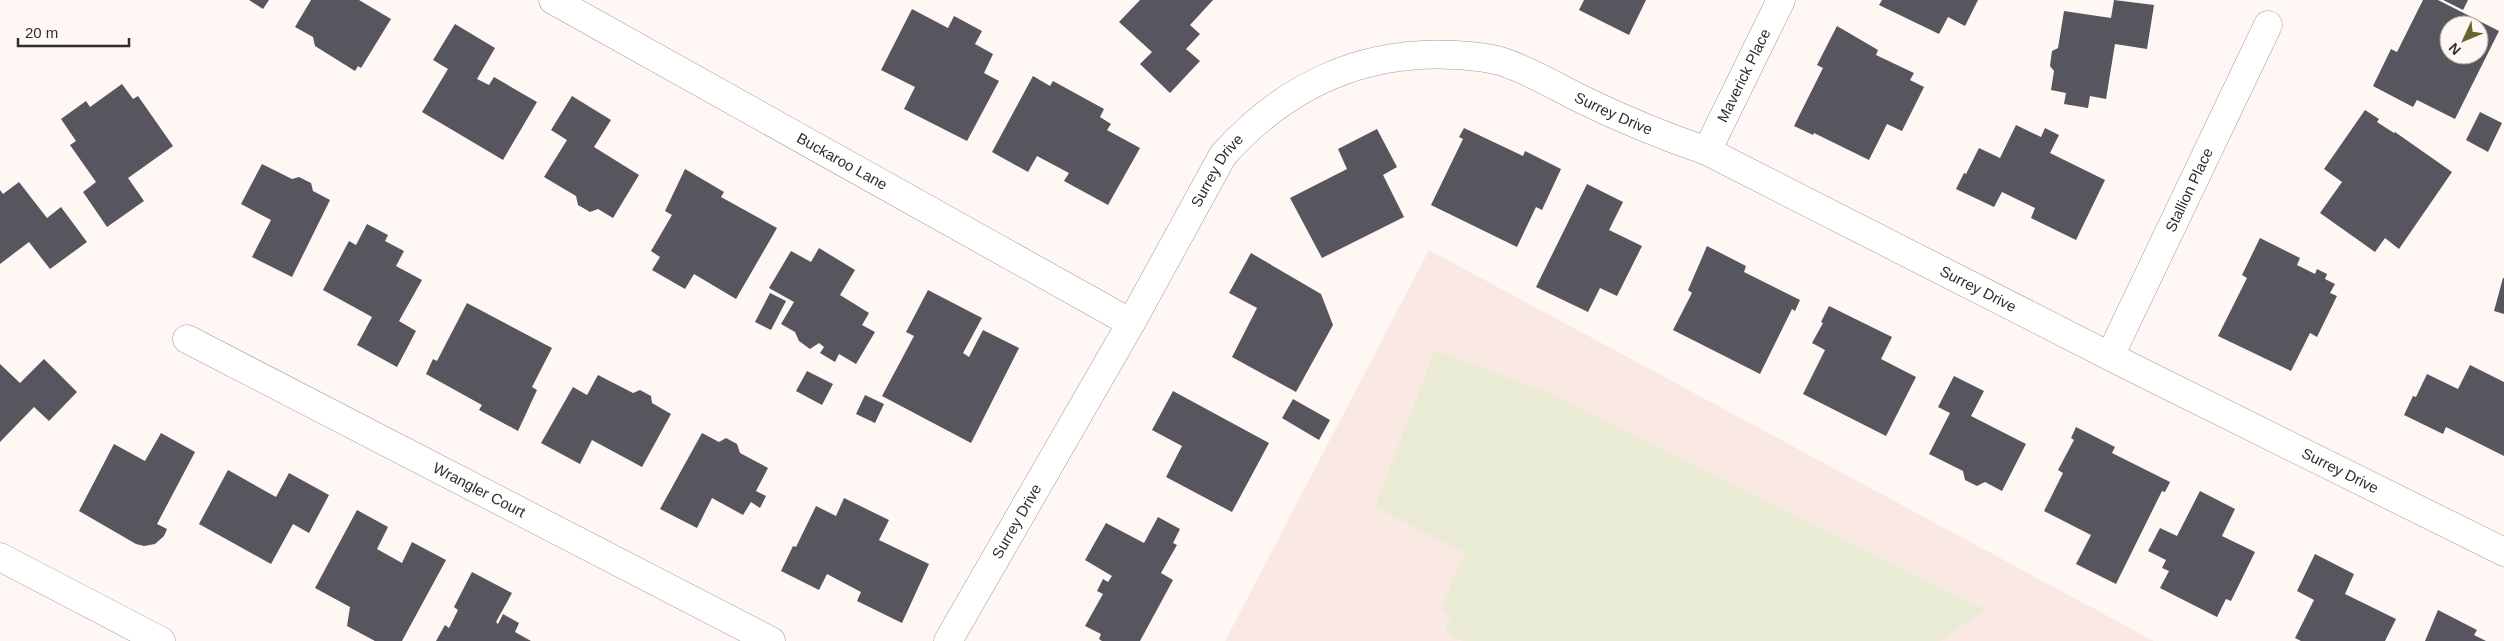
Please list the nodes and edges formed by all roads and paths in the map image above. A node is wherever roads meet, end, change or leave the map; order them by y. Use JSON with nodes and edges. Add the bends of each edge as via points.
{"nodes":[{"id":1,"x":553,"y":0,"type":"edge"},
{"id":2,"x":1781,"y":0,"type":"edge"},
{"id":3,"x":2268,"y":25,"type":"dead end"},
{"id":4,"x":1707,"y":151,"type":"junction"},
{"id":5,"x":1131,"y":323,"type":"junction"},
{"id":6,"x":187,"y":339,"type":"dead end"},
{"id":7,"x":2110,"y":356,"type":"junction"},
{"id":8,"x":2504,"y":552,"type":"edge"},
{"id":9,"x":0,"y":557,"type":"edge"},
{"id":10,"x":161,"y":641,"type":"edge"},
{"id":11,"x":770,"y":641,"type":"edge"},
{"id":12,"x":948,"y":641,"type":"edge"}],
"edges":[{"from":1,"to":5,"type":"street","name":"Buckaroo Lane"},
{"from":2,"to":4,"type":"street","name":"Maverick Place"},
{"from":3,"to":7,"type":"street","name":"Stallion Place"},
{"from":4,"to":5,"type":"street","name":"Surrey Drive","via":[[1644,129],[1506,62],[1474,56],[1410,55],[1347,68],[1285,99],[1244,132],[1224,155]]},
{"from":4,"to":7,"type":"street","name":"Surrey Drive"},
{"from":5,"to":12,"type":"street","name":"Surrey Drive"},
{"from":6,"to":11,"type":"street","name":"Wrangler Court"},
{"from":7,"to":8,"type":"street","name":"Surrey Drive"},
{"from":9,"to":10,"type":"street"}]}
